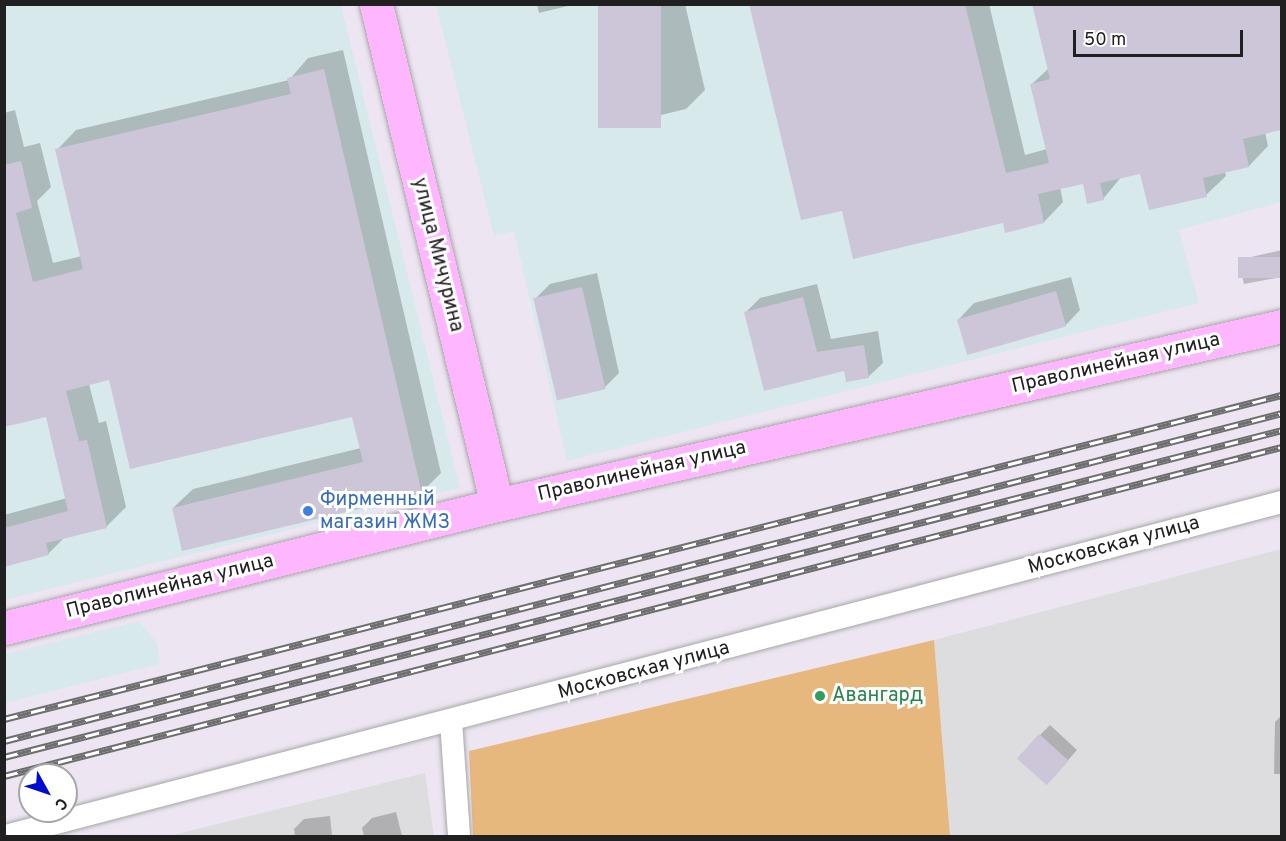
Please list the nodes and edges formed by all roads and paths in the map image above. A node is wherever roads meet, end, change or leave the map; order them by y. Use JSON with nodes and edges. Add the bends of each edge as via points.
{"nodes":[{"id":1,"x":376,"y":4,"type":"edge"},
{"id":2,"x":1281,"y":326,"type":"edge"},
{"id":3,"x":1281,"y":502,"type":"edge"},
{"id":4,"x":497,"y":505,"type":"junction"},
{"id":5,"x":4,"y":628,"type":"edge"},
{"id":6,"x":451,"y":722,"type":"junction"},
{"id":7,"x":6,"y":837,"type":"edge"},
{"id":8,"x":459,"y":837,"type":"edge"}],
"edges":[{"from":1,"to":4,"type":"main road","name":"улица Мичурина"},
{"from":2,"to":4,"type":"main road","name":"Праволинейная улица"},
{"from":3,"to":6,"type":"street","name":"Московская улица"},
{"from":4,"to":5,"type":"main road","name":"Праволинейная улица"},
{"from":6,"to":7,"type":"street","name":"Московская улица"},
{"from":6,"to":8,"type":"street"}]}
